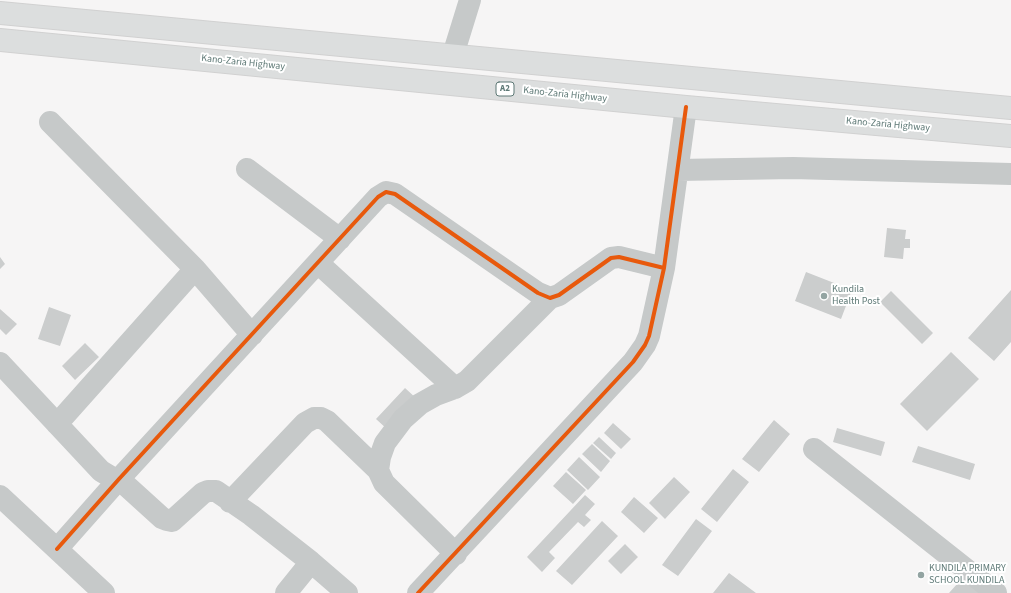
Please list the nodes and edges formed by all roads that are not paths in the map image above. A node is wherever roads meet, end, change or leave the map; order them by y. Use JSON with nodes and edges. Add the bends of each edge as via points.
{"nodes":[{"id":1,"x":470,"y":0,"type":"edge"},
{"id":2,"x":0,"y":13,"type":"edge"},
{"id":3,"x":0,"y":40,"type":"edge"},
{"id":4,"x":453,"y":55,"type":"junction"},
{"id":5,"x":686,"y":107,"type":"junction"},
{"id":6,"x":1011,"y":108,"type":"edge"},
{"id":7,"x":50,"y":122,"type":"dead end"},
{"id":8,"x":1011,"y":136,"type":"edge"},
{"id":9,"x":247,"y":169,"type":"dead end"},
{"id":10,"x":678,"y":170,"type":"junction"},
{"id":11,"x":1011,"y":174,"type":"edge"},
{"id":12,"x":340,"y":239,"type":"junction"},
{"id":13,"x":318,"y":263,"type":"junction"},
{"id":14,"x":664,"y":268,"type":"junction"},
{"id":15,"x":195,"y":269,"type":"junction"},
{"id":16,"x":550,"y":298,"type":"junction"},
{"id":17,"x":252,"y":335,"type":"junction"},
{"id":18,"x":0,"y":363,"type":"edge"},
{"id":19,"x":455,"y":388,"type":"junction"},
{"id":20,"x":57,"y":424,"type":"junction"},
{"id":21,"x":814,"y":449,"type":"dead end"},
{"id":22,"x":378,"y":470,"type":"junction"},
{"id":23,"x":119,"y":479,"type":"junction"},
{"id":24,"x":0,"y":496,"type":"edge"},
{"id":25,"x":230,"y":502,"type":"junction"},
{"id":26,"x":57,"y":549,"type":"junction"},
{"id":27,"x":456,"y":554,"type":"junction"},
{"id":28,"x":311,"y":562,"type":"junction"},
{"id":29,"x":430,"y":589,"type":"edge"},
{"id":30,"x":96,"y":590,"type":"edge"},
{"id":31,"x":286,"y":593,"type":"edge"},
{"id":32,"x":347,"y":593,"type":"edge"},
{"id":33,"x":996,"y":593,"type":"edge"}],
"edges":[{"from":1,"to":4,"type":"street"},
{"from":2,"to":4,"type":"highway"},
{"from":3,"to":5,"type":"highway","name":"Kano-Zaria Highway","number":"A2"},
{"from":4,"to":6,"type":"highway"},
{"from":5,"to":8,"type":"highway","name":"Kano-Zaria Highway","number":"A2"},
{"from":5,"to":10,"type":"street"},
{"from":7,"to":15,"type":"street"},
{"from":9,"to":12,"type":"street"},
{"from":10,"to":11,"type":"street","via":[[793,168]]},
{"from":10,"to":14,"type":"street"},
{"from":12,"to":13,"type":"street"},
{"from":12,"to":16,"type":"street","via":[[378,197],[386,192],[395,194],[538,293]]},
{"from":13,"to":17,"type":"street"},
{"from":13,"to":19,"type":"street"},
{"from":14,"to":16,"type":"street","via":[[619,257],[611,258],[559,295]]},
{"from":14,"to":27,"type":"street","via":[[649,336],[637,356]]},
{"from":15,"to":17,"type":"street"},
{"from":15,"to":20,"type":"street"},
{"from":16,"to":19,"type":"street","via":[[467,382]]},
{"from":17,"to":23,"type":"street"},
{"from":18,"to":20,"type":"street"},
{"from":19,"to":22,"type":"street","via":[[430,398],[403,419],[385,443]]},
{"from":20,"to":23,"type":"street","via":[[101,471]]},
{"from":21,"to":33,"type":"street"},
{"from":22,"to":25,"type":"street","via":[[327,422],[321,418],[314,418],[305,423]]},
{"from":22,"to":27,"type":"street","via":[[384,483]]},
{"from":23,"to":25,"type":"street","via":[[167,520],[172,521],[208,491],[216,491]]},
{"from":23,"to":26,"type":"street"},
{"from":24,"to":26,"type":"street"},
{"from":25,"to":28,"type":"street","via":[[251,515]]},
{"from":26,"to":30,"type":"street"},
{"from":27,"to":29,"type":"street"},
{"from":28,"to":31,"type":"street"},
{"from":28,"to":32,"type":"street"}]}
